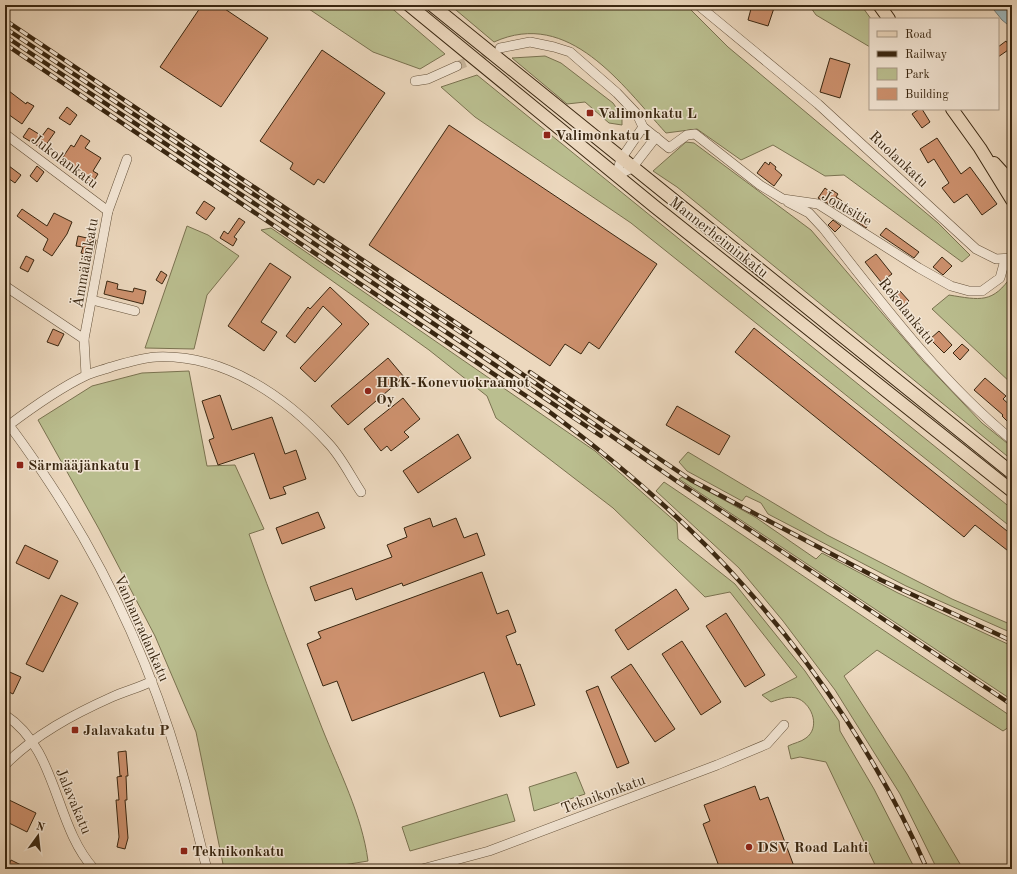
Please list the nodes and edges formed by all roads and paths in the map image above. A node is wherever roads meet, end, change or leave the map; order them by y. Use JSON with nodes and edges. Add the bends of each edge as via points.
{"nodes":[{"id":1,"x":409,"y":5,"type":"edge"},
{"id":2,"x":432,"y":5,"type":"edge"},
{"id":3,"x":698,"y":5,"type":"edge"},
{"id":4,"x":879,"y":5,"type":"edge"},
{"id":5,"x":888,"y":18,"type":"edge"},
{"id":6,"x":500,"y":48,"type":"tunnel mouth"},
{"id":7,"x":457,"y":66,"type":"tunnel mouth"},
{"id":8,"x":415,"y":81,"type":"dead end"},
{"id":9,"x":953,"y":110,"type":"edge"},
{"id":10,"x":643,"y":127,"type":"junction"},
{"id":11,"x":5,"y":134,"type":"edge"},
{"id":12,"x":656,"y":137,"type":"junction"},
{"id":13,"x":980,"y":148,"type":"junction"},
{"id":14,"x":127,"y":159,"type":"dead end"},
{"id":15,"x":621,"y":159,"type":"junction"},
{"id":16,"x":632,"y":168,"type":"junction"},
{"id":17,"x":616,"y":176,"type":"junction"},
{"id":18,"x":1012,"y":183,"type":"edge"},
{"id":19,"x":783,"y":199,"type":"junction"},
{"id":20,"x":1012,"y":200,"type":"edge"},
{"id":21,"x":108,"y":211,"type":"junction"},
{"id":22,"x":1008,"y":259,"type":"edge"},
{"id":23,"x":5,"y":286,"type":"edge"},
{"id":24,"x":92,"y":300,"type":"junction"},
{"id":25,"x":135,"y":311,"type":"dead end"},
{"id":26,"x":84,"y":339,"type":"junction"},
{"id":27,"x":86,"y":375,"type":"junction"},
{"id":28,"x":7,"y":423,"type":"edge"},
{"id":29,"x":1012,"y":440,"type":"edge"},
{"id":30,"x":1012,"y":474,"type":"edge"},
{"id":31,"x":1012,"y":491,"type":"edge"},
{"id":32,"x":361,"y":492,"type":"dead end"},
{"id":33,"x":152,"y":681,"type":"junction"},
{"id":34,"x":5,"y":715,"type":"edge"},
{"id":35,"x":784,"y":725,"type":"dead end"},
{"id":36,"x":32,"y":742,"type":"junction"},
{"id":37,"x":5,"y":765,"type":"edge"},
{"id":38,"x":94,"y":869,"type":"edge"},
{"id":39,"x":207,"y":869,"type":"edge"},
{"id":40,"x":422,"y":869,"type":"edge"}],
"edges":[{"from":1,"to":17,"type":"main road","name":"Mannerheiminkatu"},
{"from":2,"to":15,"type":"main road","name":"Mannerheiminkatu"},
{"from":3,"to":22,"type":"street","name":"Ruolankatu","via":[[818,104],[976,249],[991,257]]},
{"from":4,"to":5,"type":"main road"},
{"from":6,"to":10,"type":"street","via":[[530,42],[570,52],[617,93],[637,114]]},
{"from":7,"to":8,"type":"street","via":[[428,79]]},
{"from":9,"to":13,"type":"main road"},
{"from":10,"to":12,"type":"street"},
{"from":10,"to":15,"type":"street"},
{"from":11,"to":21,"type":"street","name":"Jukolankatu"},
{"from":12,"to":16,"type":"street"},
{"from":12,"to":19,"type":"street","name":"Joutsitie","via":[[669,148],[687,135],[695,134],[760,185]]},
{"from":13,"to":18,"type":"main road"},
{"from":13,"to":20,"type":"main road"},
{"from":14,"to":21,"type":"street","name":"Ämmälänkatu"},
{"from":15,"to":16,"type":"main road","name":"Mannerheiminkatu"},
{"from":15,"to":17,"type":"street"},
{"from":16,"to":17,"type":"street"},
{"from":16,"to":30,"type":"main road","name":"Mannerheiminkatu"},
{"from":17,"to":31,"type":"main road","name":"Mannerheiminkatu"},
{"from":19,"to":22,"type":"street","name":"Joutsitie","via":[[818,204],[918,268],[951,286],[969,291],[982,291],[1000,278]]},
{"from":19,"to":29,"type":"street","name":"Rekolankatu","via":[[809,213],[922,352],[988,420]]},
{"from":21,"to":24,"type":"street","name":"Ämmälänkatu"},
{"from":23,"to":26,"type":"street"},
{"from":24,"to":25,"type":"street"},
{"from":24,"to":26,"type":"street","name":"Ämmälänkatu"},
{"from":26,"to":27,"type":"street","name":"Ämmälänkatu"},
{"from":27,"to":28,"type":"street"},
{"from":27,"to":32,"type":"street","via":[[155,357],[184,359],[224,368],[265,388],[297,412],[330,446]]},
{"from":28,"to":33,"type":"street","name":"Vanhanradankatu","via":[[55,492],[88,546],[119,605]]},
{"from":33,"to":36,"type":"street","via":[[91,706]]},
{"from":33,"to":39,"type":"street","name":"Vanhanradankatu","via":[[181,769]]},
{"from":34,"to":36,"type":"street","name":"Jalavakatu","via":[[22,728]]},
{"from":35,"to":40,"type":"street","name":"Teknikonkatu","via":[[767,744],[718,765],[489,851]]},
{"from":36,"to":37,"type":"street"},
{"from":36,"to":38,"type":"street","name":"Jalavakatu","via":[[78,846]]}]}
